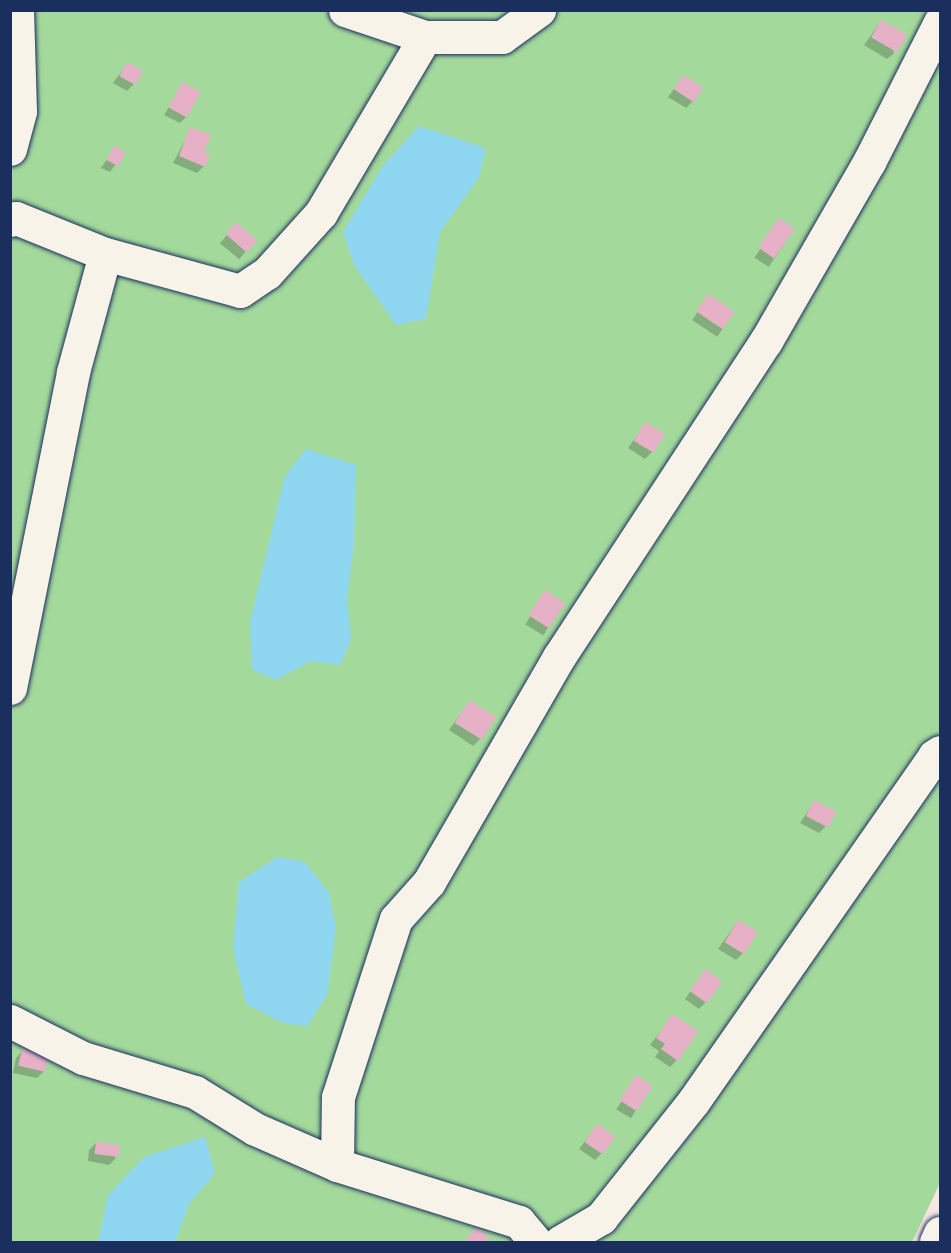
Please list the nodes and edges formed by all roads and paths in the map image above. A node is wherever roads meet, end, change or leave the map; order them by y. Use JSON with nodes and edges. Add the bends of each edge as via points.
{"nodes":[{"id":1,"x":17,"y":10,"type":"edge"},
{"id":2,"x":345,"y":10,"type":"edge"},
{"id":3,"x":539,"y":10,"type":"edge"},
{"id":4,"x":940,"y":22,"type":"edge"},
{"id":5,"x":425,"y":37,"type":"junction"},
{"id":6,"x":10,"y":149,"type":"edge"},
{"id":7,"x":10,"y":220,"type":"edge"},
{"id":8,"x":105,"y":254,"type":"junction"},
{"id":9,"x":10,"y":688,"type":"edge"},
{"id":10,"x":940,"y":752,"type":"edge"},
{"id":11,"x":10,"y":1021,"type":"edge"},
{"id":12,"x":337,"y":1165,"type":"junction"},
{"id":13,"x":940,"y":1233,"type":"edge"},
{"id":14,"x":536,"y":1242,"type":"edge"},
{"id":15,"x":560,"y":1242,"type":"edge"},
{"id":16,"x":936,"y":1242,"type":"edge"}],
"edges":[{"from":1,"to":6,"type":"street","via":[[20,111]]},
{"from":2,"to":5,"type":"street"},
{"from":3,"to":5,"type":"street","via":[[502,37]]},
{"from":4,"to":12,"type":"street","via":[[869,162],[766,341],[559,657],[429,882],[396,919],[338,1098]]},
{"from":5,"to":8,"type":"street","via":[[321,213],[267,273],[240,291]]},
{"from":7,"to":8,"type":"street","via":[[16,218]]},
{"from":8,"to":9,"type":"street","via":[[73,372]]},
{"from":10,"to":15,"type":"street","via":[[693,1102],[602,1218]]},
{"from":11,"to":12,"type":"street","via":[[83,1058],[195,1092],[255,1129]]},
{"from":12,"to":14,"type":"street","via":[[519,1222]]},
{"from":13,"to":16,"type":"street"}]}
